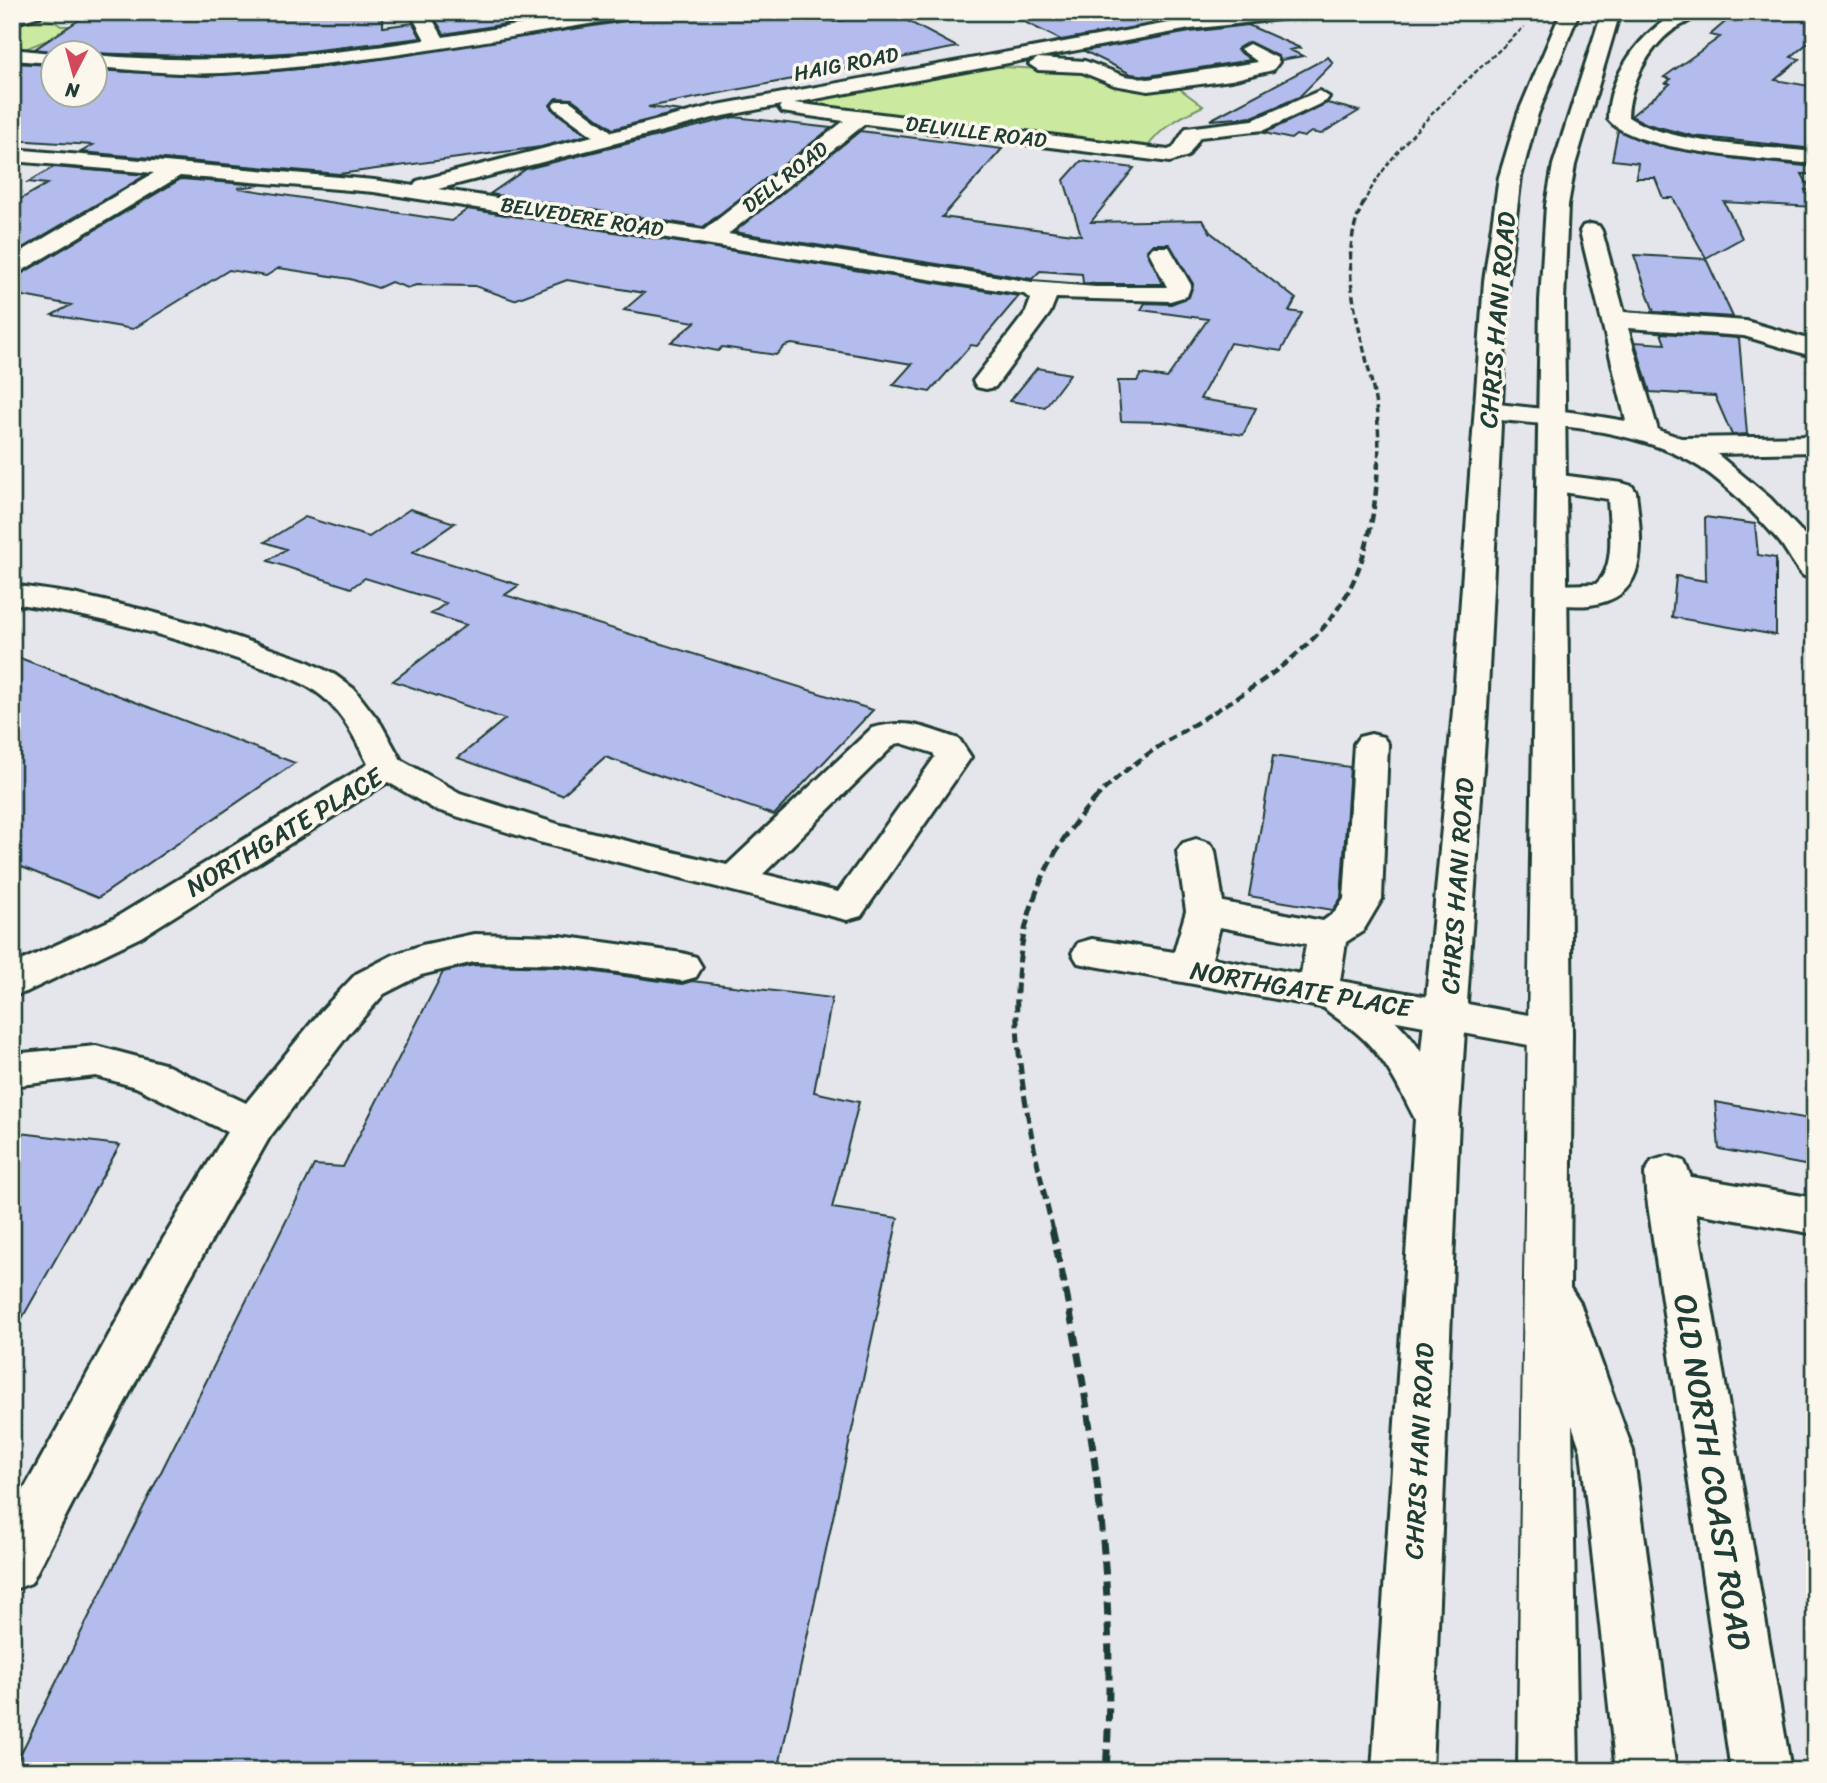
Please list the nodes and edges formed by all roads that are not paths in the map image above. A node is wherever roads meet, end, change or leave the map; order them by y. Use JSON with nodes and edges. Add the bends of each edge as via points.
{"nodes":[{"id":1,"x":34,"y":12,"type":"edge"},
{"id":2,"x":419,"y":12,"type":"edge"},
{"id":3,"x":632,"y":12,"type":"edge"},
{"id":4,"x":1169,"y":12,"type":"edge"},
{"id":5,"x":1297,"y":12,"type":"edge"},
{"id":6,"x":1570,"y":12,"type":"edge"},
{"id":7,"x":1611,"y":12,"type":"edge"},
{"id":8,"x":1693,"y":12,"type":"edge"},
{"id":9,"x":12,"y":19,"type":"edge"},
{"id":10,"x":1190,"y":24,"type":"junction"},
{"id":11,"x":440,"y":43,"type":"junction"},
{"id":12,"x":1250,"y":49,"type":"dead end"},
{"id":13,"x":12,"y":54,"type":"edge"},
{"id":14,"x":38,"y":57,"type":"edge"},
{"id":15,"x":987,"y":60,"type":"junction"},
{"id":16,"x":108,"y":62,"type":"edge"},
{"id":17,"x":1319,"y":97,"type":"dead end"},
{"id":18,"x":763,"y":103,"type":"junction"},
{"id":19,"x":563,"y":105,"type":"dead end"},
{"id":20,"x":860,"y":118,"type":"junction"},
{"id":21,"x":608,"y":138,"type":"junction"},
{"id":22,"x":12,"y":155,"type":"edge"},
{"id":23,"x":1815,"y":158,"type":"edge"},
{"id":24,"x":178,"y":168,"type":"junction"},
{"id":25,"x":410,"y":191,"type":"junction"},
{"id":26,"x":1591,"y":231,"type":"dead end"},
{"id":27,"x":710,"y":237,"type":"junction"},
{"id":28,"x":1161,"y":252,"type":"dead end"},
{"id":29,"x":12,"y":267,"type":"edge"},
{"id":30,"x":1032,"y":289,"type":"junction"},
{"id":31,"x":1613,"y":318,"type":"junction"},
{"id":32,"x":1815,"y":349,"type":"edge"},
{"id":33,"x":986,"y":381,"type":"dead end"},
{"id":34,"x":1489,"y":418,"type":"junction"},
{"id":35,"x":1553,"y":425,"type":"junction"},
{"id":36,"x":1639,"y":435,"type":"junction"},
{"id":37,"x":1815,"y":444,"type":"edge"},
{"id":38,"x":1687,"y":450,"type":"junction"},
{"id":39,"x":1815,"y":452,"type":"edge"},
{"id":40,"x":1553,"y":483,"type":"junction"},
{"id":41,"x":1812,"y":560,"type":"edge"},
{"id":42,"x":12,"y":594,"type":"edge"},
{"id":43,"x":1552,"y":594,"type":"junction"},
{"id":44,"x":1371,"y":744,"type":"dead end"},
{"id":45,"x":387,"y":766,"type":"junction"},
{"id":46,"x":1196,"y":851,"type":"dead end"},
{"id":47,"x":734,"y":879,"type":"junction"},
{"id":48,"x":1205,"y":911,"type":"junction"},
{"id":49,"x":1327,"y":935,"type":"junction"},
{"id":50,"x":1092,"y":953,"type":"dead end"},
{"id":51,"x":682,"y":967,"type":"dead end"},
{"id":52,"x":1189,"y":968,"type":"junction"},
{"id":53,"x":12,"y":982,"type":"edge"},
{"id":54,"x":1326,"y":993,"type":"junction"},
{"id":55,"x":1447,"y":1015,"type":"junction"},
{"id":56,"x":1552,"y":1034,"type":"junction"},
{"id":57,"x":12,"y":1070,"type":"edge"},
{"id":58,"x":1437,"y":1119,"type":"junction"},
{"id":59,"x":253,"y":1126,"type":"junction"},
{"id":60,"x":1815,"y":1216,"type":"edge"},
{"id":61,"x":1546,"y":1275,"type":"junction"},
{"id":62,"x":12,"y":1565,"type":"edge"},
{"id":63,"x":1402,"y":1771,"type":"edge"},
{"id":64,"x":1548,"y":1771,"type":"edge"},
{"id":65,"x":1646,"y":1771,"type":"edge"},
{"id":66,"x":1761,"y":1771,"type":"edge"}],
"edges":[{"from":1,"to":9,"type":"street"},
{"from":2,"to":11,"type":"street"},
{"from":3,"to":11,"type":"street"},
{"from":4,"to":10,"type":"street"},
{"from":5,"to":10,"type":"street","name":"HAIG ROAD"},
{"from":6,"to":34,"type":"street","name":"CHRIS HANI ROAD","via":[[1528,114],[1510,177],[1496,281]]},
{"from":7,"to":35,"type":"street","name":"CHRIS HANI ROAD","via":[[1574,128],[1558,205],[1552,301]]},
{"from":8,"to":23,"type":"street","via":[[1660,31],[1641,49],[1623,91],[1618,119],[1653,136]]},
{"from":10,"to":15,"type":"street","name":"HAIG ROAD"},
{"from":11,"to":16,"type":"street","via":[[212,67]]},
{"from":12,"to":15,"type":"street","via":[[1270,62],[1231,74],[1148,85],[1085,68]]},
{"from":13,"to":14,"type":"street"},
{"from":15,"to":18,"type":"street","name":"HAIG ROAD"},
{"from":17,"to":20,"type":"street","name":"DELVILLE ROAD","via":[[1257,126],[1193,132],[1177,154],[1158,156]]},
{"from":18,"to":20,"type":"street","name":"DELVILLE ROAD"},
{"from":18,"to":21,"type":"street","name":"HAIG ROAD"},
{"from":19,"to":21,"type":"street"},
{"from":20,"to":27,"type":"street","name":"DELL ROAD"},
{"from":21,"to":25,"type":"street","name":"HAIG ROAD"},
{"from":22,"to":24,"type":"street","name":"BELVEDERE ROAD"},
{"from":24,"to":25,"type":"street","name":"BELVEDERE ROAD"},
{"from":24,"to":29,"type":"street"},
{"from":25,"to":27,"type":"street","name":"BELVEDERE ROAD"},
{"from":26,"to":31,"type":"street"},
{"from":27,"to":30,"type":"street","name":"BELVEDERE ROAD"},
{"from":28,"to":30,"type":"street","name":"BELVEDERE ROAD","via":[[1179,285],[1178,291],[1170,294]]},
{"from":30,"to":33,"type":"street","via":[[1044,297],[1038,313]]},
{"from":31,"to":32,"type":"street","via":[[1746,329]]},
{"from":31,"to":36,"type":"street"},
{"from":34,"to":35,"type":"street"},
{"from":34,"to":55,"type":"street","name":"CHRIS HANI ROAD"},
{"from":35,"to":36,"type":"street","via":[[1609,436]]},
{"from":35,"to":40,"type":"street","name":"CHRIS HANI ROAD"},
{"from":36,"to":38,"type":"street"},
{"from":37,"to":38,"type":"street"},
{"from":38,"to":39,"type":"street"},
{"from":38,"to":41,"type":"street","via":[[1740,486]]},
{"from":40,"to":43,"type":"street","name":"CHRIS HANI ROAD"},
{"from":40,"to":43,"type":"street","via":[[1621,479],[1625,549],[1611,588],[1596,594]]},
{"from":42,"to":45,"type":"street","via":[[132,617],[208,637],[298,669],[334,689],[374,740]]},
{"from":43,"to":56,"type":"street","name":"CHRIS HANI ROAD"},
{"from":44,"to":49,"type":"street","via":[[1363,899],[1354,920]]},
{"from":45,"to":47,"type":"street","name":"NORTHGATE PLACE","via":[[447,801],[552,834]]},
{"from":45,"to":53,"type":"street","name":"NORTHGATE PLACE","via":[[127,928]]},
{"from":46,"to":48,"type":"street"},
{"from":47,"to":47,"type":"street","name":"NORTHGATE PLACE","via":[[847,907],[948,766],[953,757],[947,746],[903,732],[876,740]]},
{"from":48,"to":49,"type":"street"},
{"from":48,"to":52,"type":"street"},
{"from":49,"to":54,"type":"street"},
{"from":50,"to":52,"type":"street","name":"NORTHGATE PLACE"},
{"from":51,"to":59,"type":"street","via":[[561,950],[474,948],[407,965],[369,985]]},
{"from":52,"to":54,"type":"street","name":"NORTHGATE PLACE"},
{"from":54,"to":55,"type":"street","name":"NORTHGATE PLACE"},
{"from":54,"to":58,"type":"street","via":[[1373,1023],[1399,1050]]},
{"from":55,"to":56,"type":"street","name":"NORTHGATE PLACE"},
{"from":55,"to":58,"type":"street","name":"CHRIS HANI ROAD"},
{"from":56,"to":61,"type":"street","name":"CHRIS HANI ROAD"},
{"from":57,"to":59,"type":"street","via":[[96,1061],[149,1075]]},
{"from":58,"to":63,"type":"street","name":"CHRIS HANI ROAD"},
{"from":59,"to":62,"type":"street","via":[[164,1280]]},
{"from":60,"to":66,"type":"street","name":"OLD NORTH COAST ROAD","via":[[1668,1182]]},
{"from":61,"to":64,"type":"street","name":"CHRIS HANI ROAD"},
{"from":61,"to":65,"type":"street","via":[[1607,1451]]}]}
